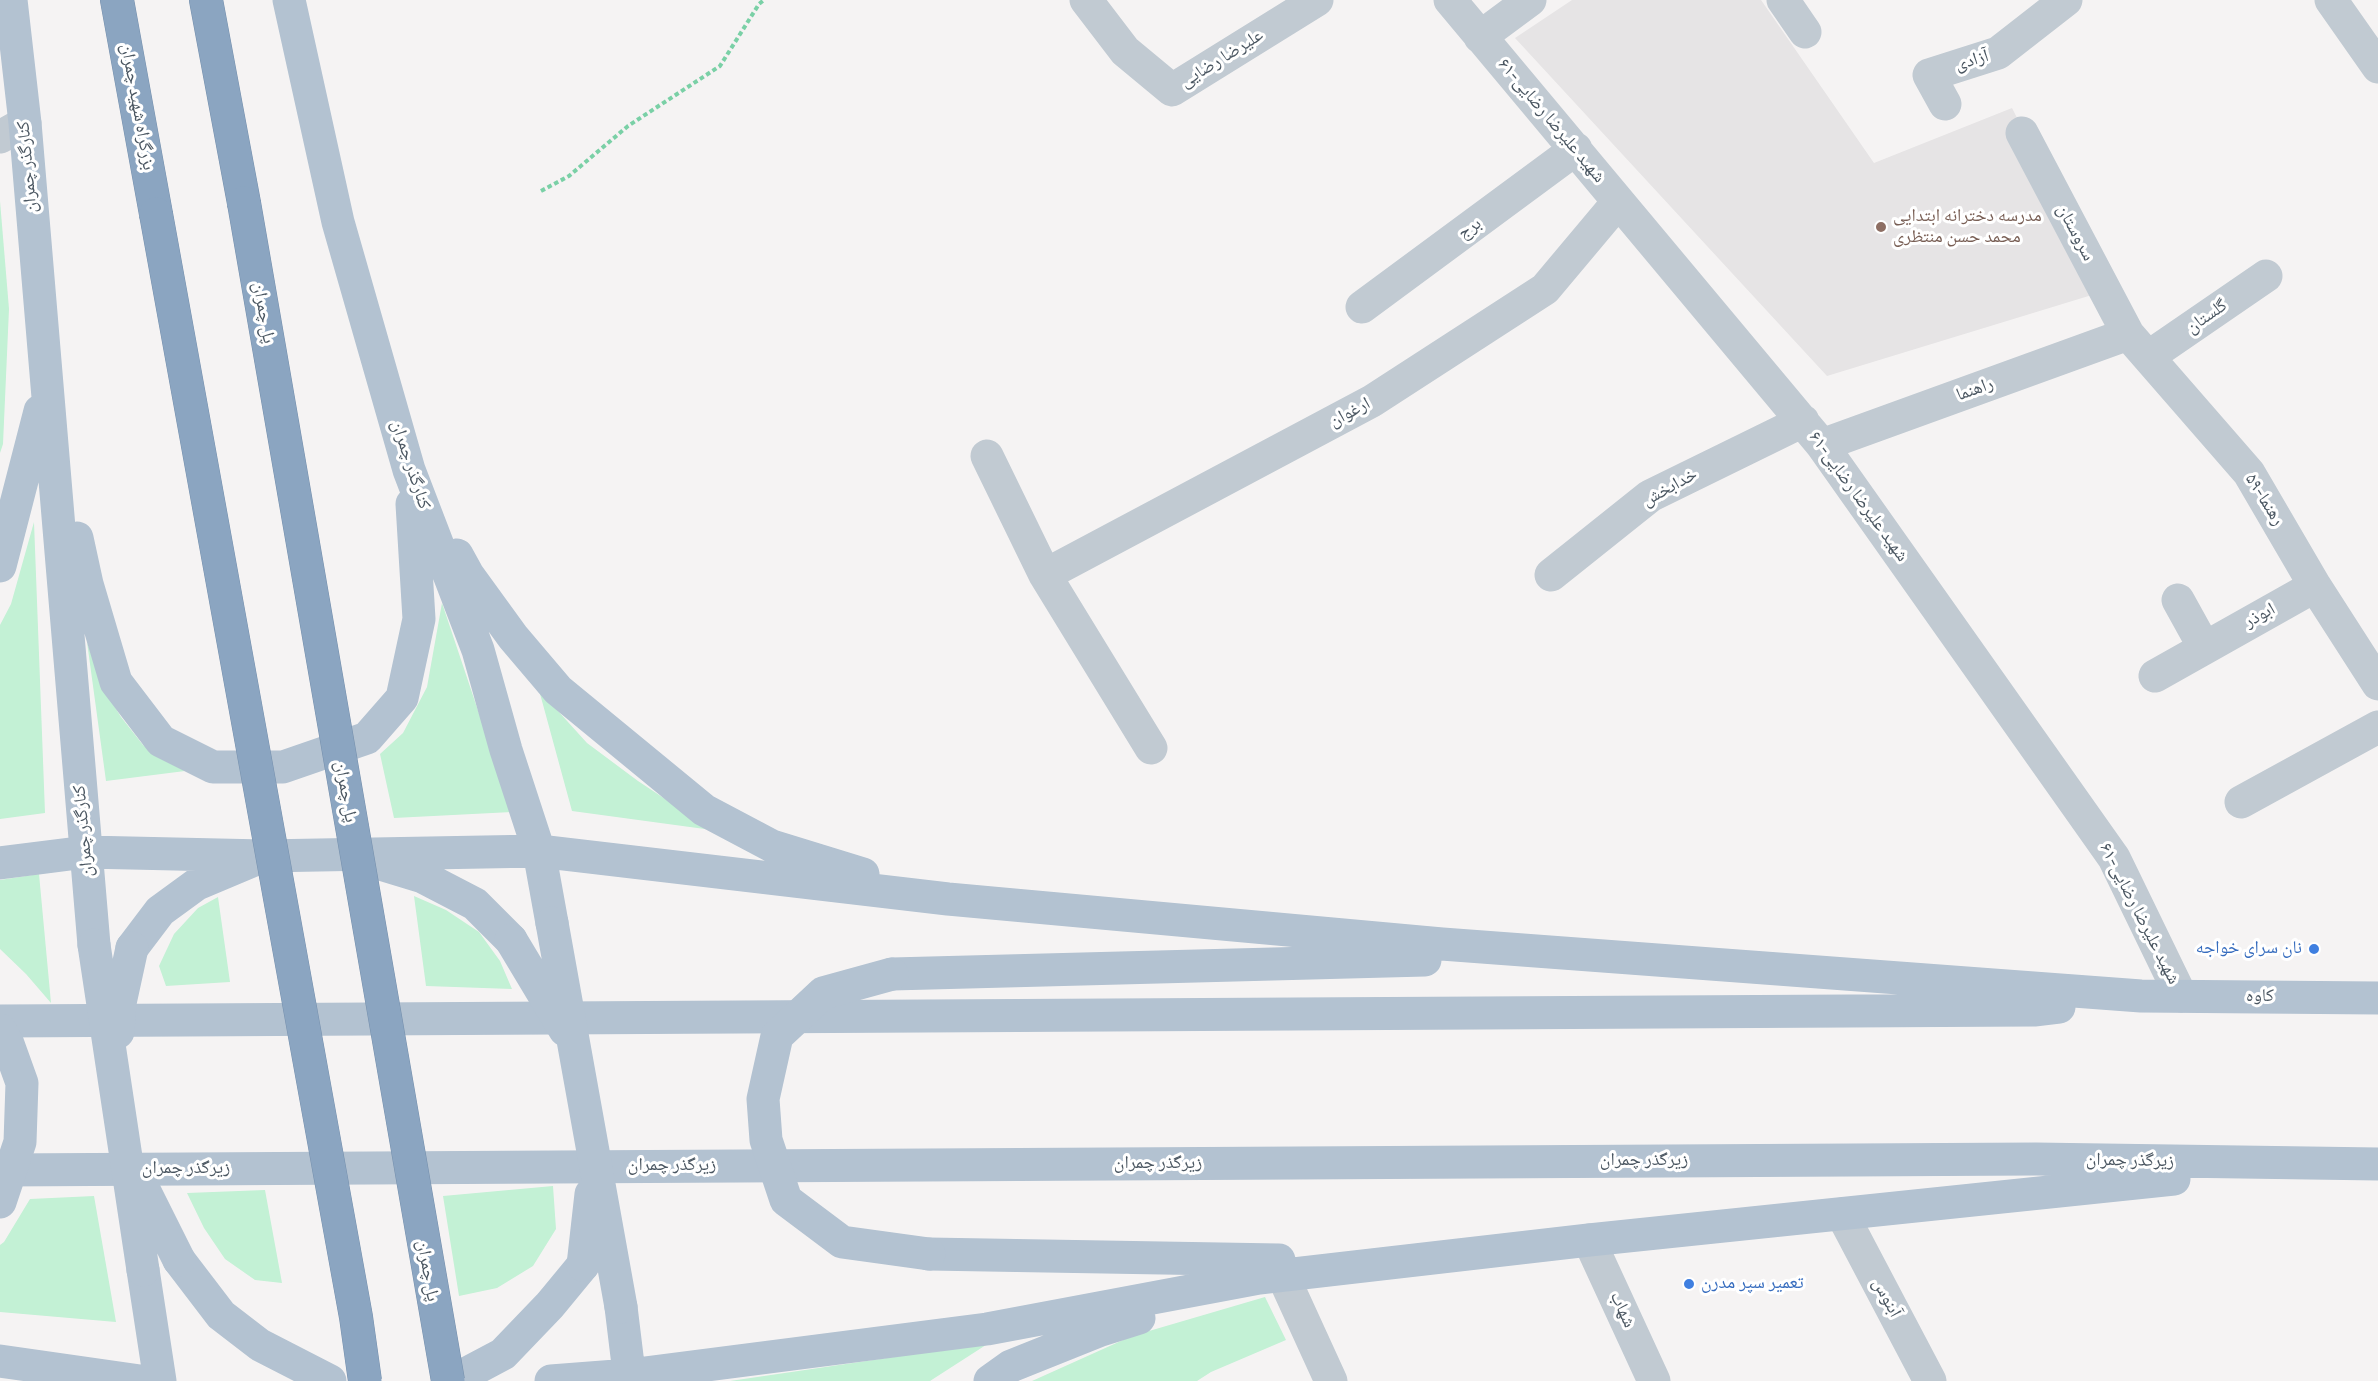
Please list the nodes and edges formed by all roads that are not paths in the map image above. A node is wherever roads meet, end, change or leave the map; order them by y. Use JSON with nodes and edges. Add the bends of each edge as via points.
{"nodes":[{"id":1,"x":11,"y":0,"type":"edge"},
{"id":2,"x":117,"y":0,"type":"edge"},
{"id":3,"x":206,"y":0,"type":"edge"},
{"id":4,"x":289,"y":0,"type":"edge"},
{"id":5,"x":1086,"y":0,"type":"edge"},
{"id":6,"x":1317,"y":0,"type":"edge"},
{"id":7,"x":1450,"y":0,"type":"edge"},
{"id":8,"x":1530,"y":0,"type":"edge"},
{"id":9,"x":1784,"y":0,"type":"edge"},
{"id":10,"x":2066,"y":0,"type":"edge"},
{"id":11,"x":2331,"y":0,"type":"edge"},
{"id":12,"x":1805,"y":32,"type":"dead end"},
{"id":13,"x":1480,"y":36,"type":"junction"},
{"id":14,"x":2378,"y":67,"type":"edge"},
{"id":15,"x":1945,"y":104,"type":"dead end"},
{"id":16,"x":12,"y":130,"type":"edge"},
{"id":17,"x":2022,"y":133,"type":"dead end"},
{"id":18,"x":1576,"y":149,"type":"junction"},
{"id":19,"x":1618,"y":202,"type":"junction"},
{"id":20,"x":2266,"y":276,"type":"dead end"},
{"id":21,"x":1362,"y":307,"type":"dead end"},
{"id":22,"x":2138,"y":346,"type":"junction"},
{"id":23,"x":46,"y":387,"type":"junction"},
{"id":24,"x":1813,"y":433,"type":"junction"},
{"id":25,"x":987,"y":456,"type":"dead end"},
{"id":26,"x":410,"y":470,"type":"junction"},
{"id":27,"x":0,"y":566,"type":"edge"},
{"id":28,"x":1045,"y":575,"type":"junction"},
{"id":29,"x":1551,"y":575,"type":"dead end"},
{"id":30,"x":2315,"y":586,"type":"junction"},
{"id":31,"x":2178,"y":600,"type":"dead end"},
{"id":32,"x":2205,"y":647,"type":"junction"},
{"id":33,"x":2155,"y":676,"type":"dead end"},
{"id":34,"x":2378,"y":684,"type":"edge"},
{"id":35,"x":2378,"y":727,"type":"edge"},
{"id":36,"x":1151,"y":748,"type":"dead end"},
{"id":37,"x":2241,"y":802,"type":"dead end"},
{"id":38,"x":539,"y":851,"type":"junction"},
{"id":39,"x":86,"y":852,"type":"junction"},
{"id":40,"x":347,"y":854,"type":"junction"},
{"id":41,"x":264,"y":856,"type":"junction"},
{"id":42,"x":0,"y":863,"type":"edge"},
{"id":43,"x":948,"y":899,"type":"junction"},
{"id":44,"x":1592,"y":955,"type":"junction"},
{"id":45,"x":2141,"y":996,"type":"junction"},
{"id":46,"x":2181,"y":996,"type":"junction"},
{"id":47,"x":2378,"y":998,"type":"edge"},
{"id":48,"x":0,"y":1021,"type":"edge"},
{"id":49,"x":0,"y":1030,"type":"edge"},
{"id":50,"x":575,"y":1047,"type":"junction"},
{"id":51,"x":115,"y":1085,"type":"junction"},
{"id":52,"x":126,"y":1154,"type":"junction"},
{"id":53,"x":595,"y":1156,"type":"junction"},
{"id":54,"x":2316,"y":1164,"type":"junction"},
{"id":55,"x":2378,"y":1164,"type":"edge"},
{"id":56,"x":0,"y":1170,"type":"edge"},
{"id":57,"x":0,"y":1202,"type":"edge"},
{"id":58,"x":1842,"y":1214,"type":"junction"},
{"id":59,"x":1589,"y":1240,"type":"junction"},
{"id":60,"x":1413,"y":1261,"type":"junction"},
{"id":61,"x":1271,"y":1277,"type":"junction"},
{"id":62,"x":0,"y":1361,"type":"edge"},
{"id":63,"x":629,"y":1378,"type":"edge"},
{"id":64,"x":140,"y":1381,"type":"edge"},
{"id":65,"x":160,"y":1381,"type":"edge"},
{"id":66,"x":330,"y":1381,"type":"edge"},
{"id":67,"x":365,"y":1381,"type":"edge"},
{"id":68,"x":450,"y":1381,"type":"edge"},
{"id":69,"x":551,"y":1381,"type":"edge"},
{"id":70,"x":990,"y":1381,"type":"edge"},
{"id":71,"x":1331,"y":1381,"type":"edge"},
{"id":72,"x":1654,"y":1381,"type":"edge"},
{"id":73,"x":1930,"y":1381,"type":"edge"}],
"edges":[{"from":1,"to":16,"type":"main road","name":"کنارگذر چمران"},
{"from":2,"to":67,"type":"highway","name":"بزرگراه شهید چمران","bridge":true},
{"from":3,"to":68,"type":"highway","name":"پل چمران","bridge":true},
{"from":4,"to":26,"type":"main road","name":"کنارگذر چمران","via":[[338,222]]},
{"from":5,"to":6,"type":"street","name":"علیرضا رضایی","via":[[1125,51],[1172,90]]},
{"from":7,"to":13,"type":"street","name":"۶۱-شهید علیرضا رضایی"},
{"from":8,"to":13,"type":"street"},
{"from":9,"to":12,"type":"street"},
{"from":10,"to":15,"type":"street","name":"آزادی","via":[[1998,53],[1929,75]]},
{"from":11,"to":14,"type":"street"},
{"from":13,"to":18,"type":"street","name":"۶۱-شهید علیرضا رضایی"},
{"from":16,"to":23,"type":"main road","name":"کنارگذر چمران"},
{"from":17,"to":22,"type":"street","name":"سروستان"},
{"from":18,"to":19,"type":"street","name":"۶۱-شهید علیرضا رضایی"},
{"from":18,"to":21,"type":"street","name":"برج"},
{"from":19,"to":24,"type":"street","name":"۶۱-شهید علیرضا رضایی"},
{"from":19,"to":28,"type":"street","name":"ارغوان","via":[[1545,289],[1381,395]]},
{"from":20,"to":22,"type":"street","name":"گلستان"},
{"from":22,"to":24,"type":"street","name":"راهنما"},
{"from":22,"to":30,"type":"street","name":"۵۹-رهنما","via":[[2249,473]]},
{"from":23,"to":26,"type":"main road","via":[[87,584],[116,682],[161,741],[213,767],[283,767],[367,738],[402,698],[419,619]]},
{"from":23,"to":27,"type":"main road"},
{"from":23,"to":39,"type":"main road","name":"کنارگذر چمران"},
{"from":24,"to":29,"type":"street","name":"خدابخش","via":[[1650,496]]},
{"from":24,"to":46,"type":"street","name":"۶۱-شهید علیرضا رضایی","via":[[2114,858]]},
{"from":25,"to":28,"type":"street"},
{"from":26,"to":38,"type":"main road","name":"کنارگذر چمران","via":[[478,650]]},
{"from":26,"to":43,"type":"main road","via":[[468,575],[558,690],[704,810],[772,846]]},
{"from":28,"to":36,"type":"street"},
{"from":30,"to":32,"type":"street","name":"ابوذر"},
{"from":30,"to":34,"type":"street","name":"۵۹-رهنما"},
{"from":31,"to":32,"type":"street"},
{"from":32,"to":33,"type":"street","name":"ابوذر"},
{"from":35,"to":37,"type":"street"},
{"from":38,"to":40,"type":"main road"},
{"from":38,"to":43,"type":"main road"},
{"from":38,"to":50,"type":"main road","name":"کنارگذر چمران","bridge":true},
{"from":39,"to":41,"type":"main road"},
{"from":39,"to":42,"type":"main road"},
{"from":39,"to":51,"type":"main road","name":"کنارگذر چمران","bridge":true,"via":[[94,945]]},
{"from":40,"to":41,"type":"main road"},
{"from":40,"to":50,"type":"main road","bridge":true,"via":[[423,877],[475,904],[511,940]]},
{"from":41,"to":51,"type":"main road","bridge":true,"via":[[197,884],[160,911],[132,948],[120,1003]]},
{"from":43,"to":44,"type":"main road"},
{"from":44,"to":45,"type":"main road"},
{"from":44,"to":60,"type":"main road","bridge":true,"via":[[892,974],[823,993],[777,1036],[763,1100],[766,1140],[786,1200],[842,1242],[929,1254]]},
{"from":45,"to":46,"type":"main road","name":"کاوه"},
{"from":45,"to":48,"type":"main road","via":[[2034,1010]]},
{"from":46,"to":47,"type":"main road","name":"کاوه"},
{"from":49,"to":57,"type":"main road","bridge":true,"via":[[22,1083],[20,1142]]},
{"from":50,"to":53,"type":"main road","name":"کنارگذر چمران","bridge":true},
{"from":51,"to":52,"type":"main road","bridge":true},
{"from":52,"to":65,"type":"main road","bridge":true},
{"from":52,"to":66,"type":"main road","bridge":true,"via":[[179,1260],[221,1315],[260,1345]]},
{"from":53,"to":63,"type":"main road","name":"کنارگذر چمران","bridge":true},
{"from":53,"to":68,"type":"main road","bridge":true,"via":[[583,1265],[503,1354]]},
{"from":54,"to":55,"type":"main road"},
{"from":54,"to":56,"type":"main road","name":"زیرگذر چمران","via":[[2024,1159]]},
{"from":54,"to":58,"type":"main road"},
{"from":58,"to":59,"type":"main road"},
{"from":58,"to":73,"type":"street","name":"آبنوس"},
{"from":59,"to":60,"type":"main road"},
{"from":59,"to":72,"type":"street","name":"شهاب"},
{"from":60,"to":61,"type":"main road"},
{"from":61,"to":63,"type":"main road","via":[[987,1329]]},
{"from":61,"to":70,"type":"main road","via":[[1101,1330],[1011,1366]]},
{"from":61,"to":71,"type":"street"},
{"from":62,"to":64,"type":"main road"},
{"from":63,"to":69,"type":"main road"}]}
